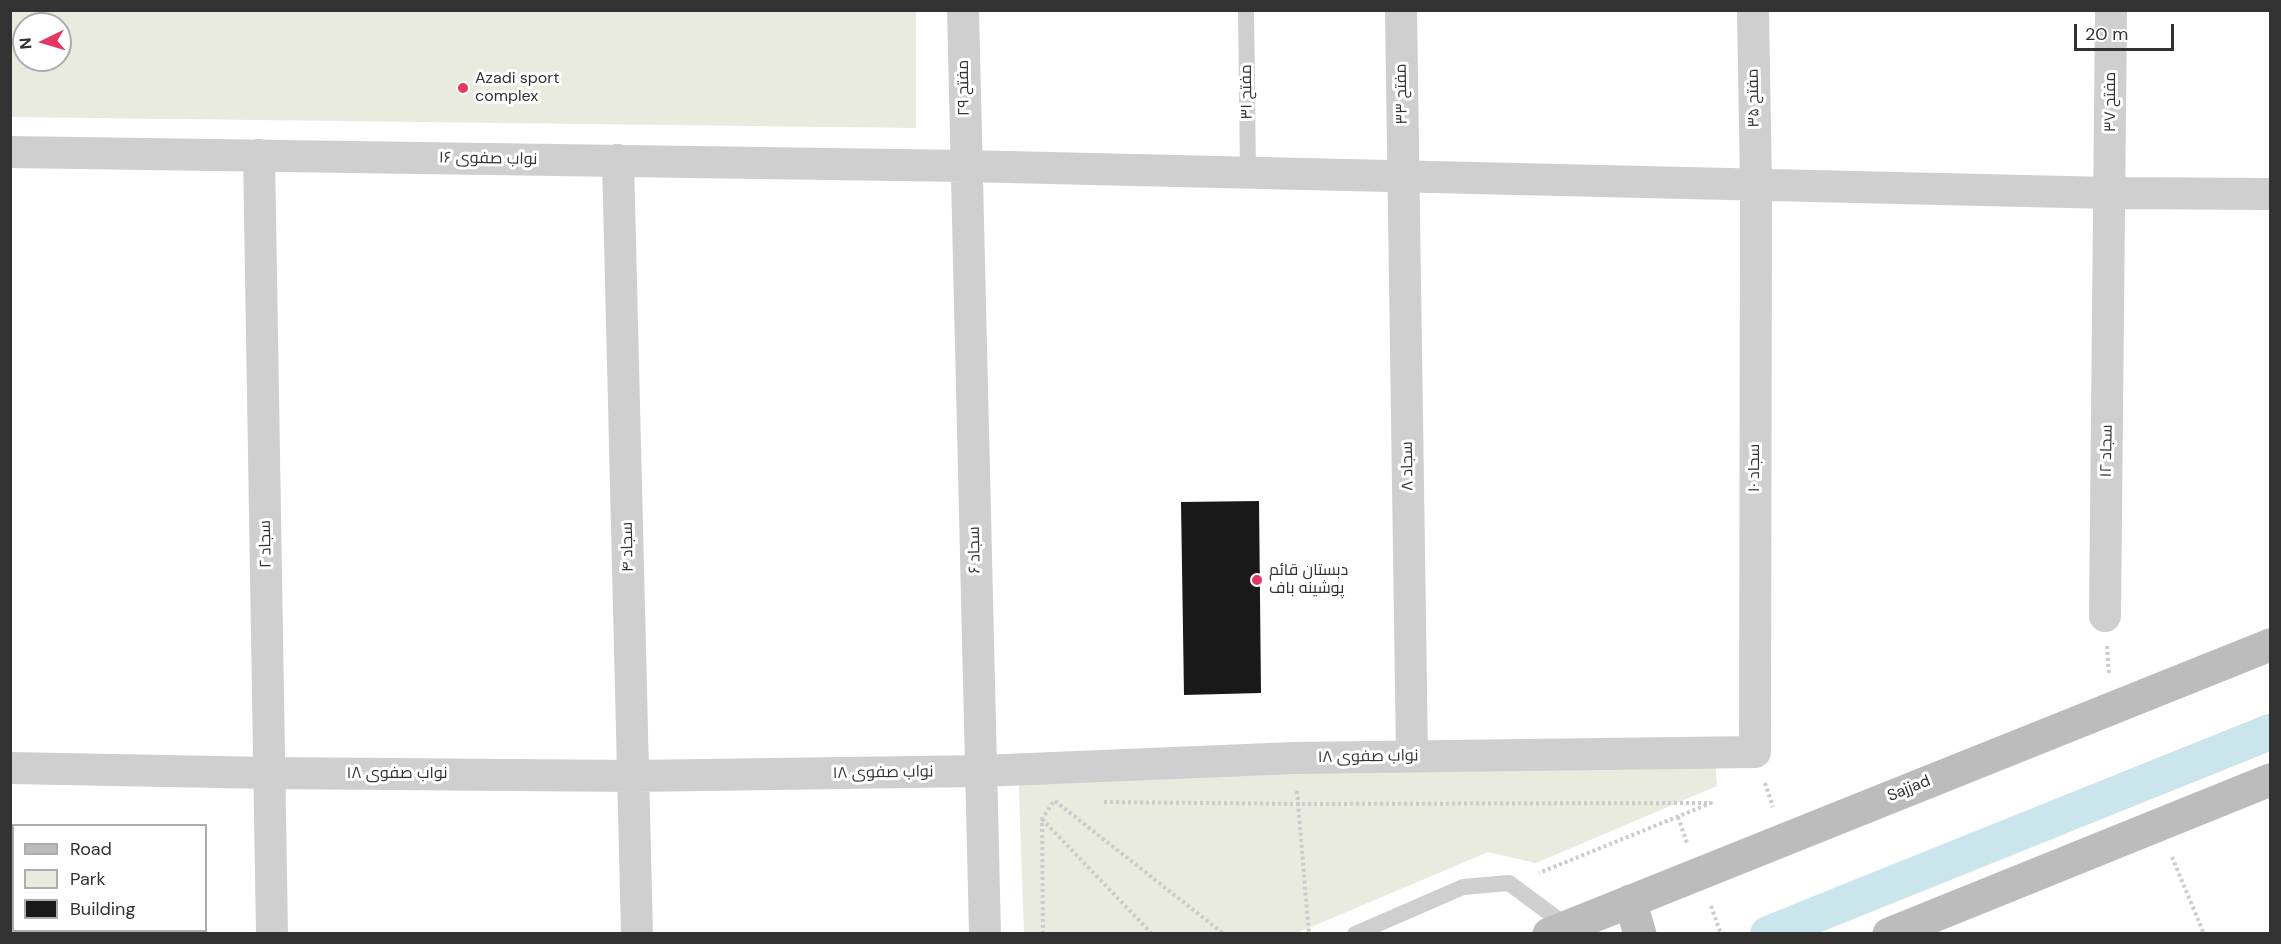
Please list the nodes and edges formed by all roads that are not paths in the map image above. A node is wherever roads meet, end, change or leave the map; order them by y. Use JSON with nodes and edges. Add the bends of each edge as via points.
{"nodes":[{"id":1,"x":963,"y":10,"type":"edge"},
{"id":2,"x":1246,"y":10,"type":"edge"},
{"id":3,"x":1401,"y":10,"type":"edge"},
{"id":4,"x":1753,"y":10,"type":"edge"},
{"id":5,"x":2112,"y":10,"type":"edge"},
{"id":6,"x":10,"y":152,"type":"edge"},
{"id":7,"x":260,"y":155,"type":"junction"},
{"id":8,"x":618,"y":160,"type":"junction"},
{"id":9,"x":965,"y":166,"type":"junction"},
{"id":10,"x":1248,"y":172,"type":"junction"},
{"id":11,"x":1403,"y":177,"type":"junction"},
{"id":12,"x":1756,"y":185,"type":"junction"},
{"id":13,"x":2110,"y":193,"type":"junction"},
{"id":14,"x":2271,"y":194,"type":"edge"},
{"id":15,"x":2105,"y":616,"type":"road end"},
{"id":16,"x":2271,"y":645,"type":"edge"},
{"id":17,"x":1755,"y":752,"type":"joint"},
{"id":18,"x":1413,"y":756,"type":"junction"},
{"id":19,"x":10,"y":768,"type":"edge"},
{"id":20,"x":981,"y":771,"type":"junction"},
{"id":21,"x":269,"y":773,"type":"junction"},
{"id":22,"x":634,"y":776,"type":"junction"},
{"id":23,"x":2271,"y":780,"type":"edge"},
{"id":24,"x":1630,"y":901,"type":"junction"},
{"id":25,"x":1558,"y":930,"type":"edge"},
{"id":26,"x":272,"y":933,"type":"edge"},
{"id":27,"x":637,"y":933,"type":"edge"},
{"id":28,"x":985,"y":933,"type":"edge"},
{"id":29,"x":1355,"y":933,"type":"edge"},
{"id":30,"x":1640,"y":933,"type":"edge"},
{"id":31,"x":1889,"y":933,"type":"edge"}],
"edges":[{"from":1,"to":9,"type":"street","name":"مفتح ۲۹"},
{"from":2,"to":10,"type":"lane","name":"مفتح ۳۱"},
{"from":3,"to":11,"type":"street","name":"مفتح ۳۳"},
{"from":4,"to":12,"type":"street","name":"مفتح ۳۵"},
{"from":5,"to":13,"type":"street","name":"مفتح ۳۷"},
{"from":6,"to":7,"type":"street","name":"نواب صفوی ۱۶"},
{"from":7,"to":8,"type":"street","name":"نواب صفوی ۱۶"},
{"from":7,"to":21,"type":"street","name":"سجاد ۲"},
{"from":8,"to":9,"type":"street","name":"نواب صفوی ۱۶"},
{"from":8,"to":22,"type":"street","name":"سجاد ۴"},
{"from":9,"to":10,"type":"street","name":"نواب صفوی ۱۶"},
{"from":9,"to":20,"type":"street","name":"سجاد ۶"},
{"from":10,"to":11,"type":"street","name":"نواب صفوی ۱۶"},
{"from":11,"to":12,"type":"street","name":"نواب صفوی ۱۶"},
{"from":11,"to":18,"type":"street","name":"سجاد ۸"},
{"from":12,"to":13,"type":"street","name":"نواب صفوی ۱۶"},
{"from":12,"to":17,"type":"street","name":"سجاد ۱۰"},
{"from":13,"to":14,"type":"street","name":"نواب صفوی ۱۶"},
{"from":13,"to":15,"type":"street","name":"سجاد ۱۲"},
{"from":16,"to":24,"type":"main road","name":"Sajjad"},
{"from":17,"to":18,"type":"street","name":"نواب صفوی ۱۸"},
{"from":18,"to":20,"type":"street","name":"نواب صفوی ۱۸"},
{"from":19,"to":21,"type":"street","name":"نواب صفوی ۱۸"},
{"from":20,"to":22,"type":"street","name":"نواب صفوی ۱۸"},
{"from":20,"to":28,"type":"street","name":"سجاد ۶"},
{"from":21,"to":22,"type":"street","name":"نواب صفوی ۱۸"},
{"from":21,"to":26,"type":"street","name":"سجاد ۲"},
{"from":22,"to":27,"type":"street","name":"سجاد ۴"},
{"from":23,"to":31,"type":"main road"},
{"from":24,"to":25,"type":"main road","name":"Sajjad"},
{"from":24,"to":30,"type":"main road"},
{"from":25,"to":29,"type":"lane","via":[[1509,883],[1463,887]]}]}
